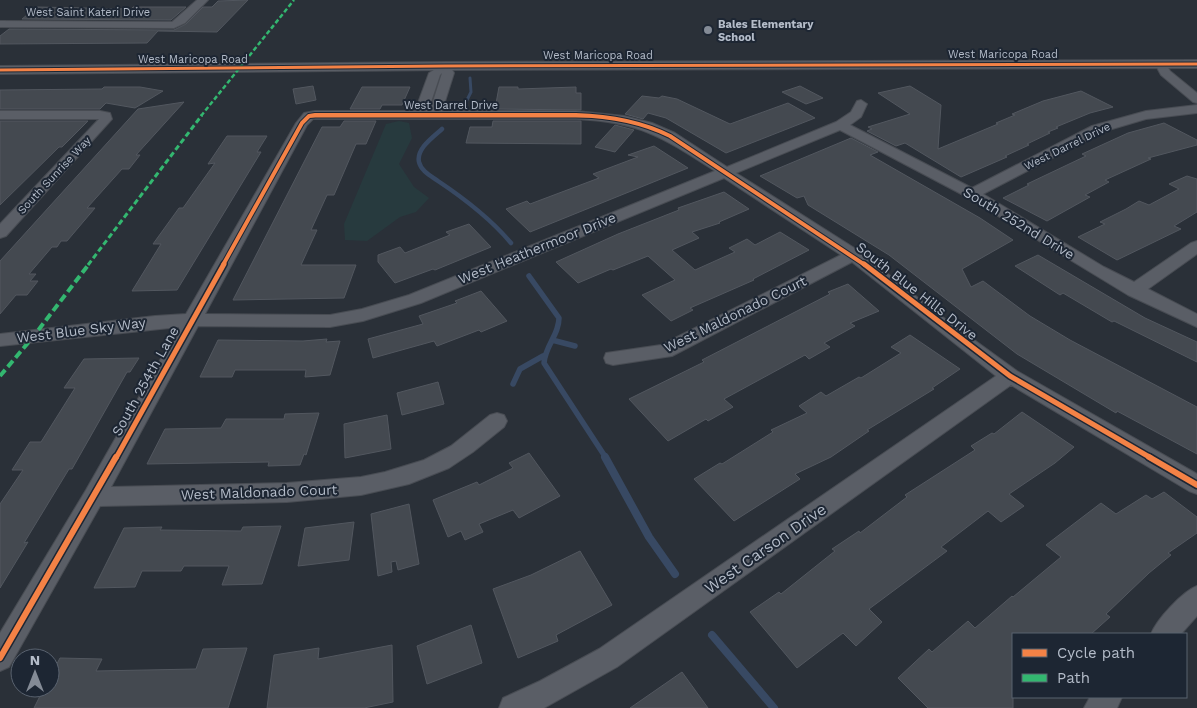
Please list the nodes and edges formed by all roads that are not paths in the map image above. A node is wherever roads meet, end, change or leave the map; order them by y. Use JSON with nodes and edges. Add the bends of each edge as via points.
{"nodes":[{"id":1,"x":203,"y":0,"type":"edge"},
{"id":2,"x":0,"y":24,"type":"edge"},
{"id":3,"x":1161,"y":64,"type":"junction"},
{"id":4,"x":1197,"y":64,"type":"edge"},
{"id":5,"x":445,"y":66,"type":"junction"},
{"id":6,"x":0,"y":70,"type":"edge"},
{"id":7,"x":1197,"y":88,"type":"edge"},
{"id":8,"x":1197,"y":99,"type":"edge"},
{"id":9,"x":861,"y":104,"type":"dead end"},
{"id":10,"x":1197,"y":109,"type":"edge"},
{"id":11,"x":0,"y":115,"type":"edge"},
{"id":12,"x":420,"y":115,"type":"junction"},
{"id":13,"x":592,"y":115,"type":"joint"},
{"id":14,"x":309,"y":116,"type":"joint"},
{"id":15,"x":435,"y":116,"type":"junction"},
{"id":16,"x":840,"y":125,"type":"junction"},
{"id":17,"x":724,"y":171,"type":"junction"},
{"id":18,"x":972,"y":194,"type":"junction"},
{"id":19,"x":0,"y":233,"type":"edge"},
{"id":20,"x":1197,"y":246,"type":"edge"},
{"id":21,"x":853,"y":254,"type":"junction"},
{"id":22,"x":1134,"y":291,"type":"junction"},
{"id":23,"x":192,"y":320,"type":"junction"},
{"id":24,"x":1197,"y":321,"type":"edge"},
{"id":25,"x":0,"y":340,"type":"edge"},
{"id":26,"x":613,"y":358,"type":"dead end"},
{"id":27,"x":1010,"y":376,"type":"junction"},
{"id":28,"x":497,"y":421,"type":"dead end"},
{"id":29,"x":1197,"y":485,"type":"edge"},
{"id":30,"x":94,"y":497,"type":"junction"},
{"id":31,"x":1197,"y":598,"type":"edge"},
{"id":32,"x":1165,"y":633,"type":"edge"},
{"id":33,"x":0,"y":658,"type":"edge"},
{"id":34,"x":1107,"y":698,"type":"edge"},
{"id":35,"x":513,"y":708,"type":"edge"},
{"id":36,"x":1098,"y":708,"type":"edge"}],
"edges":[{"from":1,"to":2,"type":"street","name":"West Saint Kateri Drive","via":[[176,24]]},
{"from":3,"to":4,"type":"street","name":"West Maricopa Road"},
{"from":3,"to":5,"type":"street","name":"West Maricopa Road"},
{"from":3,"to":7,"type":"street"},
{"from":3,"to":8,"type":"street","via":[[1165,73]]},
{"from":5,"to":6,"type":"street","name":"West Maricopa Road"},
{"from":5,"to":12,"type":"street","via":[[435,73]]},
{"from":5,"to":15,"type":"street","via":[[448,73]]},
{"from":9,"to":16,"type":"street","name":"West Heathermoor Drive","via":[[857,114]]},
{"from":10,"to":18,"type":"street","name":"West Darrel Drive","via":[[1118,121]]},
{"from":11,"to":19,"type":"street","name":"South Sunrise Way","via":[[105,116],[105,121]]},
{"from":12,"to":14,"type":"street","name":"West Darrel Drive"},
{"from":12,"to":15,"type":"street","name":"West Darrel Drive"},
{"from":13,"to":15,"type":"street","name":"West Darrel Drive"},
{"from":13,"to":17,"type":"street","name":"South Blue Hills Drive","via":[[646,125],[670,136]]},
{"from":14,"to":23,"type":"street","name":"South 254th Lane","via":[[302,123]]},
{"from":16,"to":17,"type":"street","name":"West Heathermoor Drive"},
{"from":16,"to":18,"type":"street","name":"South 252nd Drive"},
{"from":17,"to":21,"type":"street","name":"South Blue Hills Drive"},
{"from":17,"to":23,"type":"street","name":"West Heathermoor Drive","via":[[363,316],[330,321]]},
{"from":18,"to":22,"type":"street","name":"South 252nd Drive"},
{"from":20,"to":22,"type":"street"},
{"from":21,"to":26,"type":"street","name":"West Maldonado Court","via":[[666,351]]},
{"from":21,"to":27,"type":"street","name":"South Blue Hills Drive"},
{"from":22,"to":24,"type":"street","name":"South 252nd Drive"},
{"from":23,"to":25,"type":"street","name":"West Blue Sky Way"},
{"from":23,"to":30,"type":"street","name":"South 254th Lane"},
{"from":27,"to":29,"type":"street","name":"South Blue Hills Drive"},
{"from":27,"to":35,"type":"street","name":"West Carson Drive","via":[[608,658]]},
{"from":28,"to":30,"type":"street","name":"West Maldonado Court","via":[[463,449],[432,466],[352,488]]},
{"from":30,"to":33,"type":"street","name":"South 254th Lane"},
{"from":31,"to":32,"type":"street"},
{"from":34,"to":36,"type":"street"}]}
